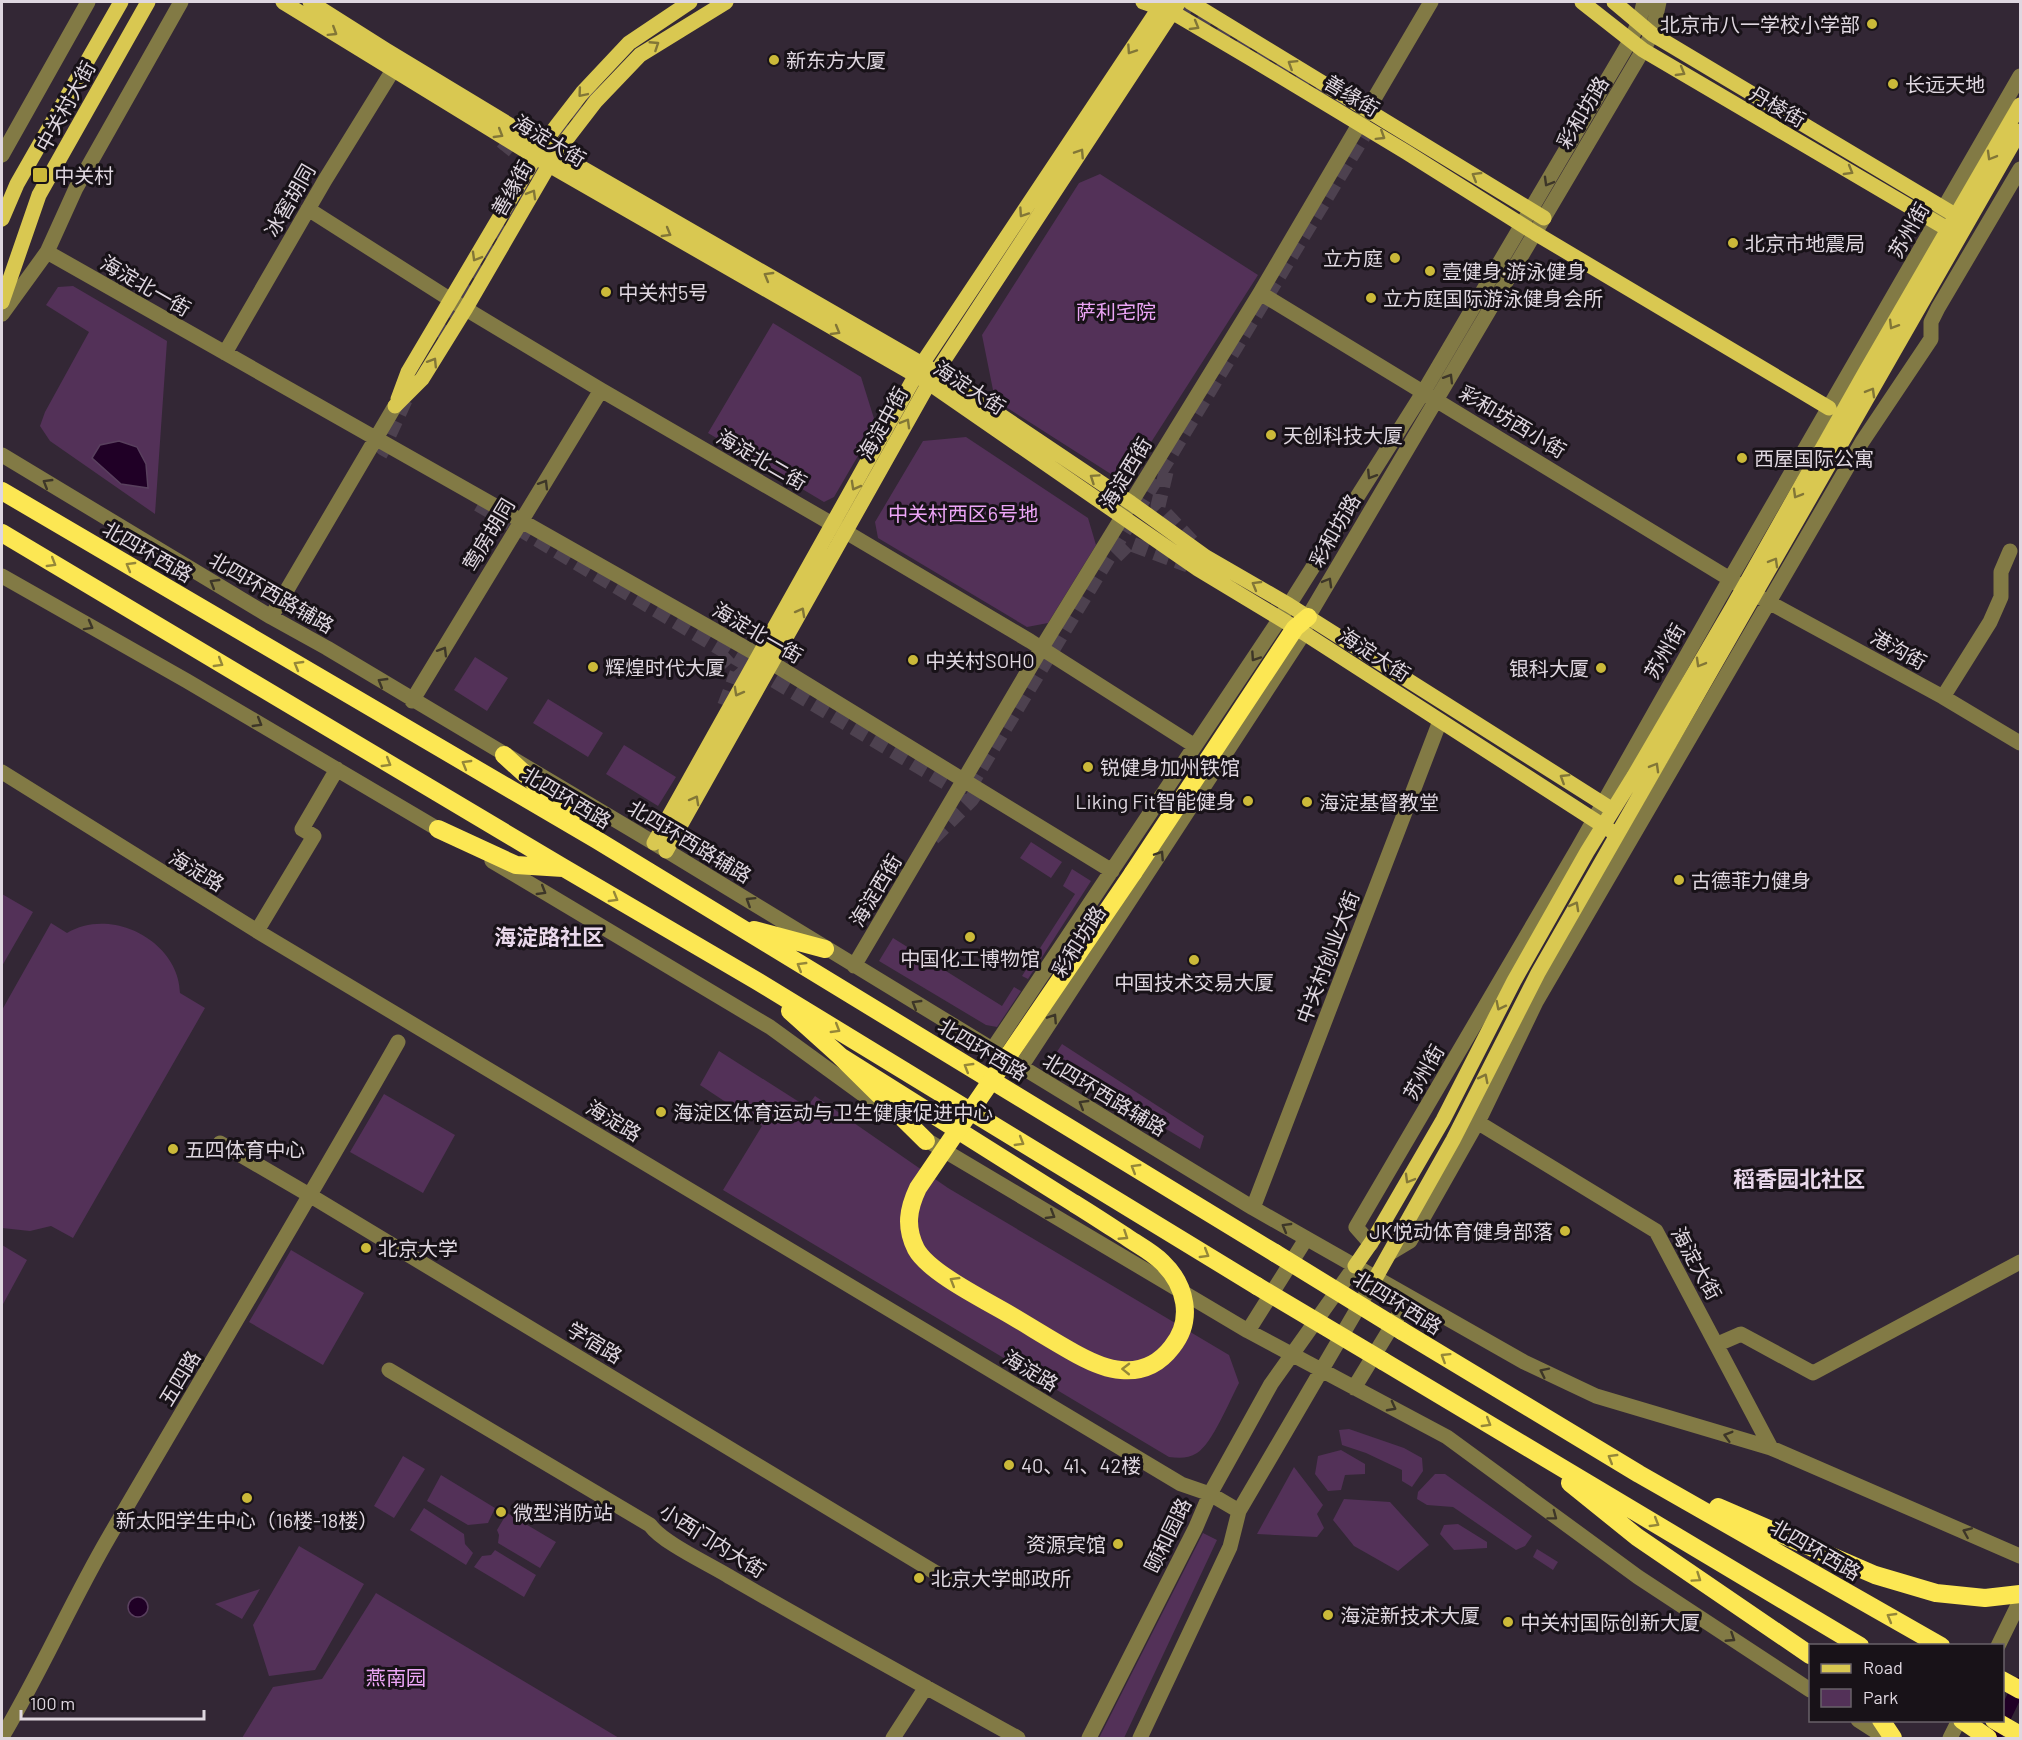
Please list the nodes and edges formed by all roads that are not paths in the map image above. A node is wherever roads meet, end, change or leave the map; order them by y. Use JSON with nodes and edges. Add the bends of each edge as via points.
{"nodes":[{"id":1,"x":88,"y":2,"type":"edge"},
{"id":2,"x":121,"y":2,"type":"edge"},
{"id":3,"x":148,"y":2,"type":"edge"},
{"id":4,"x":181,"y":2,"type":"edge"},
{"id":5,"x":283,"y":2,"type":"edge"},
{"id":6,"x":310,"y":2,"type":"edge"},
{"id":7,"x":690,"y":2,"type":"edge"},
{"id":8,"x":1143,"y":2,"type":"edge"},
{"id":9,"x":1190,"y":2,"type":"edge"},
{"id":10,"x":1431,"y":2,"type":"edge"},
{"id":11,"x":1582,"y":2,"type":"edge"},
{"id":12,"x":1614,"y":2,"type":"edge"},
{"id":13,"x":1644,"y":2,"type":"edge"},
{"id":14,"x":1659,"y":2,"type":"edge"},
{"id":15,"x":719,"y":3,"type":"edge"},
{"id":16,"x":1168,"y":6,"type":"edge"},
{"id":17,"x":1639,"y":22,"type":"junction"},
{"id":18,"x":1652,"y":34,"type":"junction"},
{"id":19,"x":1630,"y":41,"type":"junction"},
{"id":20,"x":386,"y":50,"type":"junction"},
{"id":21,"x":1643,"y":50,"type":"junction"},
{"id":22,"x":393,"y":70,"type":"junction"},
{"id":23,"x":2020,"y":76,"type":"edge"},
{"id":24,"x":2020,"y":105,"type":"edge"},
{"id":25,"x":1363,"y":117,"type":"junction"},
{"id":26,"x":2020,"y":131,"type":"edge"},
{"id":27,"x":546,"y":154,"type":"junction"},
{"id":28,"x":2,"y":155,"type":"edge"},
{"id":29,"x":2020,"y":169,"type":"edge"},
{"id":30,"x":308,"y":209,"type":"junction"},
{"id":31,"x":1538,"y":214,"type":"junction"},
{"id":32,"x":2,"y":219,"type":"edge"},
{"id":33,"x":1952,"y":223,"type":"junction"},
{"id":34,"x":1529,"y":229,"type":"junction"},
{"id":35,"x":47,"y":252,"type":"junction"},
{"id":36,"x":1260,"y":293,"type":"junction"},
{"id":37,"x":451,"y":300,"type":"junction"},
{"id":38,"x":2,"y":302,"type":"edge"},
{"id":39,"x":466,"y":308,"type":"junction"},
{"id":40,"x":2,"y":314,"type":"edge"},
{"id":41,"x":225,"y":353,"type":"junction"},
{"id":42,"x":926,"y":374,"type":"junction"},
{"id":43,"x":601,"y":390,"type":"junction"},
{"id":44,"x":1430,"y":395,"type":"junction"},
{"id":45,"x":395,"y":406,"type":"junction"},
{"id":46,"x":1829,"y":408,"type":"junction"},
{"id":47,"x":376,"y":439,"type":"junction"},
{"id":48,"x":2,"y":455,"type":"edge"},
{"id":49,"x":2,"y":491,"type":"edge"},
{"id":50,"x":1127,"y":510,"type":"junction"},
{"id":51,"x":521,"y":520,"type":"junction"},
{"id":52,"x":840,"y":528,"type":"junction"},
{"id":53,"x":2,"y":533,"type":"edge"},
{"id":54,"x":2010,"y":551,"type":"dead end"},
{"id":55,"x":2,"y":576,"type":"edge"},
{"id":56,"x":1750,"y":591,"type":"junction"},
{"id":57,"x":1289,"y":604,"type":"junction"},
{"id":58,"x":271,"y":617,"type":"junction"},
{"id":59,"x":1297,"y":624,"type":"junction"},
{"id":60,"x":1041,"y":649,"type":"junction"},
{"id":61,"x":765,"y":659,"type":"junction"},
{"id":62,"x":1943,"y":697,"type":"junction"},
{"id":63,"x":412,"y":701,"type":"junction"},
{"id":64,"x":1440,"y":721,"type":"junction"},
{"id":65,"x":2020,"y":743,"type":"edge"},
{"id":66,"x":1195,"y":746,"type":"junction"},
{"id":67,"x":504,"y":755,"type":"junction"},
{"id":68,"x":337,"y":769,"type":"junction"},
{"id":69,"x":2,"y":772,"type":"edge"},
{"id":70,"x":963,"y":780,"type":"junction"},
{"id":71,"x":1614,"y":810,"type":"junction"},
{"id":72,"x":1598,"y":823,"type":"junction"},
{"id":73,"x":438,"y":829,"type":"junction"},
{"id":74,"x":1617,"y":834,"type":"junction"},
{"id":75,"x":597,"y":840,"type":"junction"},
{"id":76,"x":660,"y":847,"type":"junction"},
{"id":77,"x":564,"y":868,"type":"junction"},
{"id":78,"x":1112,"y":871,"type":"junction"},
{"id":79,"x":734,"y":925,"type":"junction"},
{"id":80,"x":257,"y":932,"type":"junction"},
{"id":81,"x":825,"y":949,"type":"junction"},
{"id":82,"x":854,"y":966,"type":"junction"},
{"id":83,"x":757,"y":981,"type":"junction"},
{"id":84,"x":1002,"y":1037,"type":"junction"},
{"id":85,"x":398,"y":1042,"type":"dead end"},
{"id":86,"x":992,"y":1050,"type":"junction"},
{"id":87,"x":840,"y":1056,"type":"junction"},
{"id":88,"x":1025,"y":1061,"type":"junction"},
{"id":89,"x":1472,"y":1118,"type":"junction"},
{"id":90,"x":926,"y":1141,"type":"junction"},
{"id":91,"x":220,"y":1143,"type":"dead end"},
{"id":92,"x":311,"y":1196,"type":"junction"},
{"id":93,"x":1253,"y":1208,"type":"junction"},
{"id":94,"x":1306,"y":1239,"type":"junction"},
{"id":95,"x":1371,"y":1244,"type":"junction"},
{"id":96,"x":2020,"y":1262,"type":"edge"},
{"id":97,"x":1355,"y":1266,"type":"junction"},
{"id":98,"x":1376,"y":1277,"type":"junction"},
{"id":99,"x":1410,"y":1298,"type":"junction"},
{"id":100,"x":1248,"y":1331,"type":"junction"},
{"id":101,"x":1718,"y":1344,"type":"junction"},
{"id":102,"x":1292,"y":1355,"type":"junction"},
{"id":103,"x":389,"y":1370,"type":"dead end"},
{"id":104,"x":1321,"y":1371,"type":"junction"},
{"id":105,"x":1354,"y":1388,"type":"junction"},
{"id":106,"x":1518,"y":1440,"type":"junction"},
{"id":107,"x":1771,"y":1448,"type":"junction"},
{"id":108,"x":1639,"y":1474,"type":"junction"},
{"id":109,"x":1210,"y":1494,"type":"junction"},
{"id":110,"x":1239,"y":1511,"type":"junction"},
{"id":111,"x":2020,"y":1556,"type":"edge"},
{"id":112,"x":946,"y":1579,"type":"dead end"},
{"id":113,"x":2020,"y":1594,"type":"edge"},
{"id":114,"x":2020,"y":1601,"type":"edge"},
{"id":115,"x":1855,"y":1644,"type":"edge"},
{"id":116,"x":1937,"y":1644,"type":"edge"},
{"id":117,"x":1999,"y":1644,"type":"edge"},
{"id":118,"x":1809,"y":1654,"type":"edge"},
{"id":119,"x":2004,"y":1681,"type":"edge"},
{"id":120,"x":926,"y":1687,"type":"junction"},
{"id":121,"x":1809,"y":1689,"type":"edge"},
{"id":122,"x":2020,"y":1690,"type":"edge"},
{"id":123,"x":1861,"y":1722,"type":"edge"},
{"id":124,"x":1882,"y":1722,"type":"edge"},
{"id":125,"x":1959,"y":1722,"type":"edge"},
{"id":126,"x":1963,"y":1722,"type":"edge"},
{"id":127,"x":1997,"y":1722,"type":"edge"},
{"id":128,"x":2020,"y":1735,"type":"edge"},
{"id":129,"x":2,"y":1737,"type":"edge"},
{"id":130,"x":893,"y":1738,"type":"edge"},
{"id":131,"x":1018,"y":1738,"type":"edge"},
{"id":132,"x":1089,"y":1738,"type":"edge"},
{"id":133,"x":1140,"y":1738,"type":"edge"},
{"id":134,"x":1886,"y":1738,"type":"edge"},
{"id":135,"x":1893,"y":1738,"type":"edge"},
{"id":136,"x":1950,"y":1738,"type":"edge"},
{"id":137,"x":1988,"y":1738,"type":"edge"}],
"edges":[{"from":1,"to":28,"type":"street","name":"中关村大街"},
{"from":2,"to":32,"type":"main road","name":"中关村大街","via":[[17,184]]},
{"from":3,"to":38,"type":"main road","name":"中关村大街","via":[[39,195]]},
{"from":4,"to":35,"type":"street","via":[[76,189]]},
{"from":5,"to":22,"type":"main road","name":"海淀大街","one_way":true},
{"from":6,"to":20,"type":"main road","name":"海淀大街"},
{"from":7,"to":27,"type":"main road","name":"善缘街","one_way":true,"via":[[629,43],[582,93]]},
{"from":8,"to":16,"type":"main road","name":"善缘街"},
{"from":25,"to":9,"type":"main road","name":"善缘街","one_way":true},
{"from":10,"to":25,"type":"street","name":"海淀西街"},
{"from":11,"to":19,"type":"main road","name":"丹棱街"},
{"from":12,"to":17,"type":"main road","name":"丹棱街"},
{"from":13,"to":17,"type":"street","name":"彩和坊路"},
{"from":14,"to":18,"type":"street","name":"彩和坊路"},
{"from":27,"to":15,"type":"main road","name":"善缘街","one_way":true,"via":[[640,56]]},
{"from":16,"to":25,"type":"main road","name":"善缘街","one_way":true},
{"from":16,"to":42,"type":"main road","name":"海淀中街"},
{"from":17,"to":18,"type":"main road","name":"丹棱街"},
{"from":17,"to":19,"type":"street","name":"彩和坊路"},
{"from":18,"to":21,"type":"street","name":"彩和坊路"},
{"from":18,"to":33,"type":"main road","name":"丹棱街"},
{"from":19,"to":21,"type":"main road","name":"丹棱街"},
{"from":19,"to":31,"type":"street","name":"彩和坊路","one_way":true},
{"from":20,"to":22,"type":"street"},
{"from":20,"to":27,"type":"main road","name":"海淀大街"},
{"from":21,"to":31,"type":"street","name":"彩和坊路"},
{"from":21,"to":33,"type":"main road","name":"丹棱街","one_way":true},
{"from":22,"to":27,"type":"main road","name":"海淀大街","one_way":true},
{"from":22,"to":30,"type":"street","name":"冰窖胡同"},
{"from":23,"to":33,"type":"street","name":"苏州街"},
{"from":24,"to":33,"type":"main road","name":"苏州街","one_way":true},
{"from":31,"to":25,"type":"main road","name":"善缘街","one_way":true},
{"from":25,"to":34,"type":"main road","name":"善缘街","one_way":true},
{"from":25,"to":36,"type":"street","name":"海淀西街"},
{"from":26,"to":33,"type":"main road","name":"苏州街"},
{"from":27,"to":37,"type":"main road","name":"善缘街","one_way":true},
{"from":39,"to":27,"type":"main road","name":"善缘街","one_way":true},
{"from":27,"to":42,"type":"main road","name":"海淀大街"},
{"from":29,"to":56,"type":"street","name":"苏州街","via":[[1938,308],[1931,339],[1862,442]]},
{"from":30,"to":37,"type":"street","name":"海淀北二街"},
{"from":30,"to":41,"type":"street","name":"冰窖胡同"},
{"from":31,"to":34,"type":"street","name":"彩和坊路"},
{"from":33,"to":46,"type":"street","name":"苏州街"},
{"from":33,"to":56,"type":"main road","name":"苏州街","via":[[1866,371]]},
{"from":34,"to":44,"type":"street","name":"彩和坊路"},
{"from":34,"to":46,"type":"main road","name":"善缘街"},
{"from":35,"to":40,"type":"street"},
{"from":35,"to":41,"type":"street","name":"海淀北一街"},
{"from":36,"to":44,"type":"street","name":"彩和坊西小街"},
{"from":36,"to":50,"type":"street","name":"海淀西街"},
{"from":37,"to":39,"type":"street","name":"海淀北二街"},
{"from":37,"to":45,"type":"main road","name":"善缘街","via":[[408,372]]},
{"from":39,"to":43,"type":"street","name":"海淀北二街"},
{"from":45,"to":39,"type":"main road","name":"善缘街","one_way":true,"via":[[422,379]]},
{"from":41,"to":47,"type":"street","name":"海淀北一街"},
{"from":42,"to":50,"type":"main road","name":"海淀大街"},
{"from":42,"to":52,"type":"main road","name":"海淀中街"},
{"from":51,"to":43,"type":"street","name":"莺房胡同","one_way":true},
{"from":43,"to":52,"type":"street","name":"海淀北二街"},
{"from":44,"to":56,"type":"street","name":"彩和坊西小街"},
{"from":44,"to":57,"type":"street","name":"彩和坊路","one_way":true},
{"from":59,"to":44,"type":"street","name":"彩和坊路","one_way":true},
{"from":45,"to":47,"type":"street","name":"善缘街"},
{"from":46,"to":56,"type":"street","name":"苏州街"},
{"from":47,"to":51,"type":"street","name":"海淀北一街"},
{"from":47,"to":58,"type":"street","name":"善缘街"},
{"from":58,"to":48,"type":"street","name":"北四环西路辅路","one_way":true},
{"from":75,"to":49,"type":"highway","name":"北四环西路","one_way":true},
{"from":57,"to":50,"type":"main road","name":"海淀大街","one_way":true},
{"from":50,"to":59,"type":"main road","name":"海淀大街","via":[[1198,569]]},
{"from":50,"to":60,"type":"street","name":"海淀西街"},
{"from":51,"to":61,"type":"street","name":"海淀北一街"},
{"from":63,"to":51,"type":"street","name":"莺房胡同","one_way":true},
{"from":52,"to":60,"type":"street","name":"海淀北二街"},
{"from":52,"to":61,"type":"main road","name":"海淀中街"},
{"from":53,"to":77,"type":"highway","one_way":true},
{"from":54,"to":62,"type":"street","via":[[2001,572],[2001,597],[1990,622]]},
{"from":55,"to":68,"type":"street","one_way":true},
{"from":56,"to":62,"type":"street","name":"港沟街"},
{"from":56,"to":71,"type":"main road","name":"苏州街"},
{"from":56,"to":71,"type":"street","name":"苏州街"},
{"from":56,"to":89,"type":"street","name":"苏州街"},
{"from":57,"to":59,"type":"main road","name":"海淀大街"},
{"from":57,"to":59,"type":"street","name":"彩和坊路"},
{"from":63,"to":58,"type":"street","name":"北四环西路辅路","one_way":true},
{"from":59,"to":64,"type":"main road","name":"海淀大街"},
{"from":59,"to":66,"type":"street","name":"彩和坊路","one_way":true},
{"from":71,"to":59,"type":"main road","name":"海淀大街","one_way":true},
{"from":87,"to":59,"type":"highway","one_way":true,"bridge":true,"via":[[1075,1204],[1155,1256],[1170,1271],[1186,1307],[1180,1334],[1161,1358],[1148,1368],[1120,1370],[1078,1355],[936,1270],[916,1250],[909,1228],[910,1205],[918,1188],[1133,873]]},
{"from":88,"to":59,"type":"street","name":"彩和坊路","one_way":true},
{"from":60,"to":66,"type":"street","name":"海淀北二街"},
{"from":60,"to":70,"type":"street","name":"海淀西街"},
{"from":61,"to":70,"type":"street","name":"海淀北一街"},
{"from":61,"to":76,"type":"main road","name":"海淀中街"},
{"from":62,"to":65,"type":"street","name":"港沟街"},
{"from":63,"to":67,"type":"street","name":"北四环西路辅路"},
{"from":64,"to":72,"type":"main road","name":"海淀大街"},
{"from":64,"to":93,"type":"street","name":"中关村创业大街"},
{"from":66,"to":78,"type":"street","name":"彩和坊路"},
{"from":67,"to":75,"type":"highway"},
{"from":67,"to":76,"type":"street","name":"北四环西路辅路"},
{"from":68,"to":73,"type":"street"},
{"from":68,"to":80,"type":"street","via":[[302,830],[314,836]]},
{"from":69,"to":80,"type":"street","name":"海淀路"},
{"from":70,"to":78,"type":"street","name":"海淀北一街"},
{"from":70,"to":82,"type":"street","name":"海淀西街"},
{"from":71,"to":72,"type":"street","name":"苏州街"},
{"from":71,"to":74,"type":"main road","name":"苏州街"},
{"from":72,"to":74,"type":"main road","name":"海淀大街"},
{"from":72,"to":95,"type":"main road","name":"苏州街","one_way":true,"via":[[1443,1120]]},
{"from":72,"to":95,"type":"street","name":"苏州街","via":[[1356,1227]]},
{"from":73,"to":77,"type":"highway","via":[[516,865]]},
{"from":73,"to":90,"type":"street","one_way":true,"via":[[770,1027]]},
{"from":89,"to":74,"type":"main road","name":"苏州街","one_way":true,"via":[[1538,973]]},
{"from":75,"to":79,"type":"highway","name":"北四环西路"},
{"from":81,"to":76,"type":"street","name":"北四环西路辅路","one_way":true},
{"from":77,"to":83,"type":"highway","one_way":true},
{"from":78,"to":84,"type":"street","name":"彩和坊路"},
{"from":79,"to":81,"type":"highway"},
{"from":108,"to":79,"type":"highway","name":"北四环西路","one_way":true,"bridge":true},
{"from":80,"to":109,"type":"street","name":"海淀路","via":[[1181,1484]]},
{"from":81,"to":82,"type":"street","name":"北四环西路辅路"},
{"from":86,"to":82,"type":"street","name":"北四环西路辅路","one_way":true},
{"from":83,"to":87,"type":"highway"},
{"from":83,"to":106,"type":"highway","one_way":true,"bridge":true},
{"from":84,"to":86,"type":"street","name":"彩和坊路"},
{"from":84,"to":88,"type":"street","via":[[1004,1045]]},
{"from":85,"to":92,"type":"street","name":"五四路"},
{"from":86,"to":88,"type":"street","name":"北四环西路辅路"},
{"from":87,"to":90,"type":"highway"},
{"from":93,"to":88,"type":"street","name":"北四环西路辅路","one_way":true},
{"from":89,"to":98,"type":"main road","name":"苏州街"},
{"from":89,"to":101,"type":"street","name":"海淀大街","via":[[1656,1231]]},
{"from":90,"to":100,"type":"street","one_way":true},
{"from":91,"to":92,"type":"street","name":"学宿路"},
{"from":92,"to":112,"type":"street","name":"学宿路"},
{"from":92,"to":129,"type":"street","name":"五四路","via":[[107,1540]]},
{"from":94,"to":93,"type":"street","name":"北四环西路辅路","one_way":true},
{"from":94,"to":97,"type":"street","name":"北四环西路辅路"},
{"from":94,"to":100,"type":"street"},
{"from":95,"to":97,"type":"main road","name":"苏州街"},
{"from":96,"to":101,"type":"street","via":[[1813,1373],[1741,1334]]},
{"from":97,"to":98,"type":"street","name":"北四环西路"},
{"from":97,"to":102,"type":"street","name":"颐和园路"},
{"from":98,"to":99,"type":"street","name":"北四环西路"},
{"from":98,"to":104,"type":"street"},
{"from":99,"to":105,"type":"street"},
{"from":107,"to":99,"type":"street","name":"北四环西路","one_way":true,"via":[[1596,1396],[1524,1362]]},
{"from":100,"to":102,"type":"street"},
{"from":101,"to":107,"type":"street","name":"海淀大街"},
{"from":102,"to":104,"type":"street"},
{"from":102,"to":109,"type":"street","name":"颐和园路","via":[[1271,1384]]},
{"from":103,"to":120,"type":"street","name":"小西门内大街","via":[[650,1525],[656,1533]]},
{"from":104,"to":105,"type":"street"},
{"from":104,"to":110,"type":"street"},
{"from":105,"to":121,"type":"street","one_way":true,"via":[[1447,1437],[1638,1577]]},
{"from":106,"to":115,"type":"highway","one_way":true},
{"from":106,"to":118,"type":"highway","one_way":true,"via":[[1637,1538]]},
{"from":111,"to":107,"type":"street","name":"北四环西路","one_way":true},
{"from":108,"to":113,"type":"highway","via":[[1875,1575],[1936,1593],[1985,1598]]},
{"from":116,"to":108,"type":"highway","name":"北四环西路","one_way":true},
{"from":109,"to":110,"type":"street","name":"海淀路"},
{"from":109,"to":132,"type":"street","name":"颐和园路"},
{"from":110,"to":133,"type":"street","via":[[1230,1547]]},
{"from":114,"to":117,"type":"street"},
{"from":119,"to":122,"type":"highway"},
{"from":120,"to":130,"type":"street"},
{"from":120,"to":131,"type":"street","name":"小西门内大街"},
{"from":123,"to":134,"type":"street"},
{"from":124,"to":135,"type":"highway"},
{"from":125,"to":136,"type":"street"},
{"from":126,"to":137,"type":"highway","bridge":true},
{"from":127,"to":128,"type":"highway"}]}
